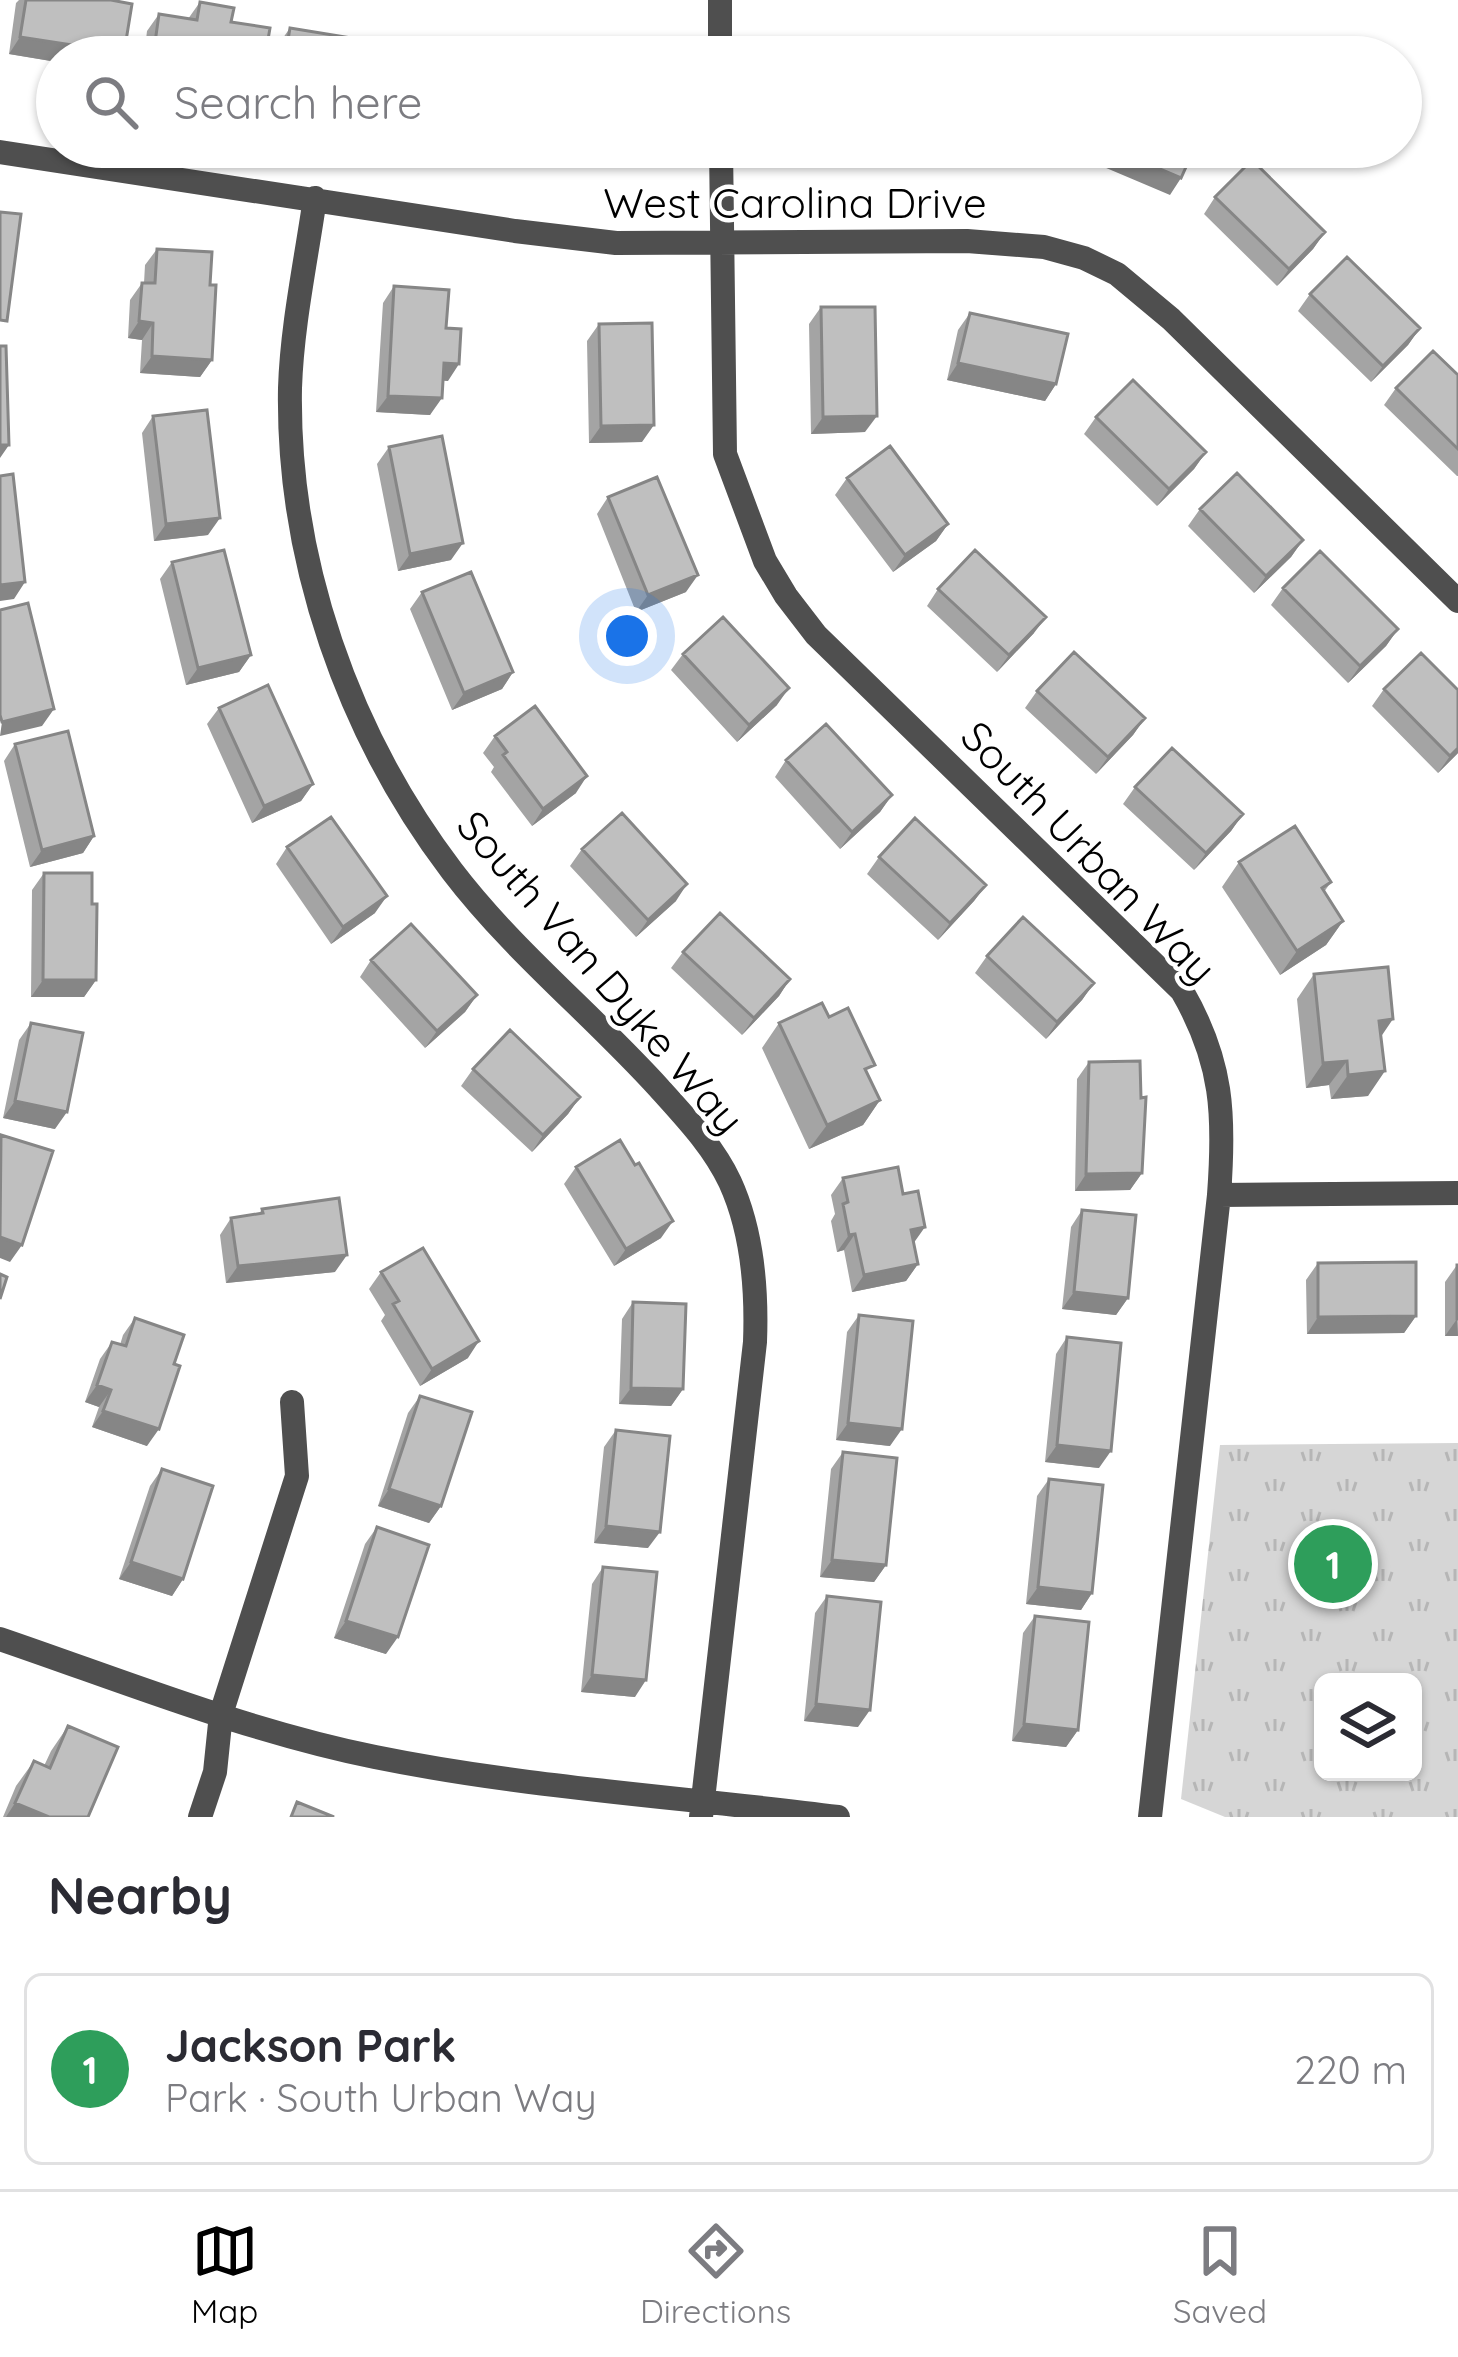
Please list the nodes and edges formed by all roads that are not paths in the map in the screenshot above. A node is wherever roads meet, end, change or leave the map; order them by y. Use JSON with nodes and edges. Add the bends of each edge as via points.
{"nodes":[{"id":1,"x":720,"y":0,"type":"edge"},
{"id":2,"x":720,"y":36,"type":"edge"},
{"id":3,"x":0,"y":152,"type":"edge"},
{"id":4,"x":36,"y":157,"type":"edge"},
{"id":5,"x":107,"y":168,"type":"edge"},
{"id":6,"x":721,"y":168,"type":"edge"},
{"id":7,"x":315,"y":199,"type":"junction"},
{"id":8,"x":722,"y":244,"type":"junction"},
{"id":9,"x":1458,"y":601,"type":"edge"},
{"id":10,"x":1458,"y":1193,"type":"edge"},
{"id":11,"x":1219,"y":1195,"type":"junction"},
{"id":12,"x":292,"y":1402,"type":"dead end"},
{"id":13,"x":0,"y":1640,"type":"edge"},
{"id":14,"x":221,"y":1714,"type":"junction"},
{"id":15,"x":702,"y":1808,"type":"edge"},
{"id":16,"x":200,"y":1817,"type":"edge"},
{"id":17,"x":838,"y":1817,"type":"edge"},
{"id":18,"x":1150,"y":1817,"type":"edge"}],
"edges":[{"from":1,"to":2,"type":"street"},
{"from":3,"to":4,"type":"street","name":"West Carolina Drive"},
{"from":5,"to":7,"type":"street","name":"West Carolina Drive"},
{"from":6,"to":8,"type":"street","name":"South Urban Way"},
{"from":7,"to":8,"type":"street","name":"West Carolina Drive","via":[[578,238]]},
{"from":7,"to":15,"type":"street","name":"South Van Dyke Way","via":[[290,425],[301,522],[329,642],[381,759],[439,852],[522,951],[692,1124],[741,1216],[757,1303],[755,1342]]},
{"from":8,"to":9,"type":"street","name":"West Carolina Drive","via":[[968,241],[1044,247],[1117,274]]},
{"from":8,"to":11,"type":"street","name":"South Urban Way","via":[[724,454],[765,560],[816,634],[1182,991],[1220,1084]]},
{"from":10,"to":11,"type":"street"},
{"from":11,"to":18,"type":"street","name":"South Urban Way"},
{"from":12,"to":14,"type":"street","via":[[297,1476]]},
{"from":13,"to":14,"type":"street"},
{"from":14,"to":15,"type":"street","via":[[401,1762]]},
{"from":14,"to":16,"type":"street"},
{"from":15,"to":17,"type":"street"}]}
